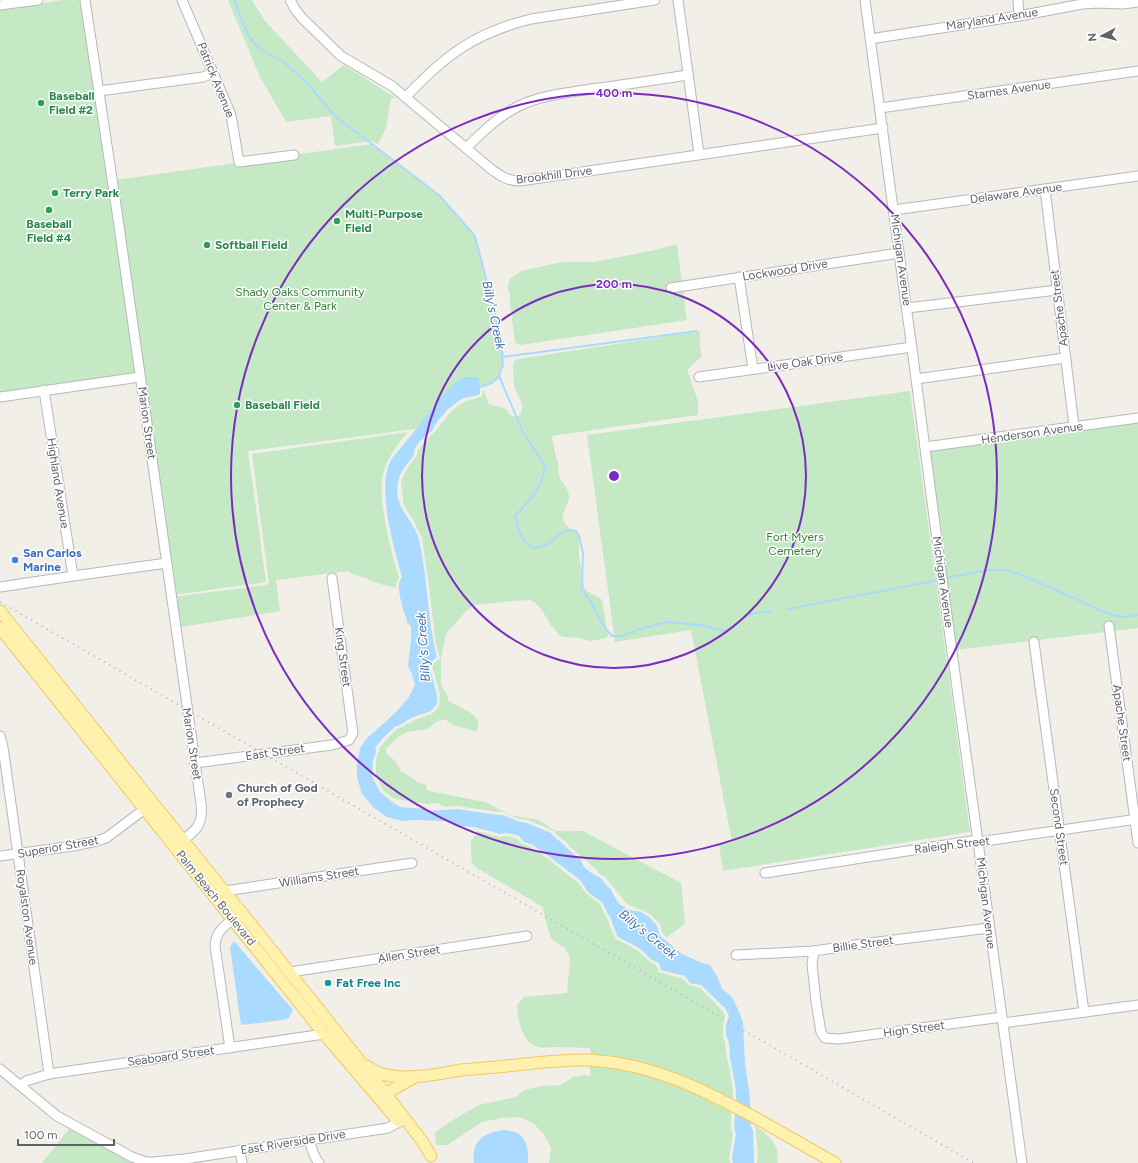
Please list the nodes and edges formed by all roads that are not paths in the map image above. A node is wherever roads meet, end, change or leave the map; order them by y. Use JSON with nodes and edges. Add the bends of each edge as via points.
{"nodes":[{"id":1,"x":38,"y":0,"type":"edge"},
{"id":2,"x":86,"y":0,"type":"edge"},
{"id":3,"x":182,"y":0,"type":"edge"},
{"id":4,"x":290,"y":0,"type":"edge"},
{"id":5,"x":655,"y":0,"type":"edge"},
{"id":6,"x":678,"y":0,"type":"edge"},
{"id":7,"x":865,"y":0,"type":"edge"},
{"id":8,"x":1018,"y":0,"type":"edge"},
{"id":9,"x":1138,"y":2,"type":"edge"},
{"id":10,"x":0,"y":5,"type":"edge"},
{"id":11,"x":1019,"y":16,"type":"junction"},
{"id":12,"x":870,"y":38,"type":"junction"},
{"id":13,"x":1138,"y":72,"type":"edge"},
{"id":14,"x":214,"y":73,"type":"junction"},
{"id":15,"x":688,"y":75,"type":"junction"},
{"id":16,"x":99,"y":91,"type":"junction"},
{"id":17,"x":406,"y":97,"type":"junction"},
{"id":18,"x":880,"y":108,"type":"junction"},
{"id":19,"x":883,"y":128,"type":"junction"},
{"id":20,"x":466,"y":148,"type":"junction"},
{"id":21,"x":699,"y":154,"type":"junction"},
{"id":22,"x":294,"y":155,"type":"dead end"},
{"id":23,"x":1138,"y":176,"type":"edge"},
{"id":24,"x":1044,"y":189,"type":"junction"},
{"id":25,"x":894,"y":210,"type":"junction"},
{"id":26,"x":899,"y":252,"type":"junction"},
{"id":27,"x":739,"y":277,"type":"junction"},
{"id":28,"x":671,"y":288,"type":"dead end"},
{"id":29,"x":1057,"y":290,"type":"junction"},
{"id":30,"x":907,"y":308,"type":"junction"},
{"id":31,"x":912,"y":347,"type":"junction"},
{"id":32,"x":1065,"y":358,"type":"junction"},
{"id":33,"x":753,"y":369,"type":"junction"},
{"id":34,"x":140,"y":376,"type":"junction"},
{"id":35,"x":699,"y":377,"type":"dead end"},
{"id":36,"x":916,"y":379,"type":"junction"},
{"id":37,"x":44,"y":390,"type":"junction"},
{"id":38,"x":0,"y":397,"type":"edge"},
{"id":39,"x":1138,"y":418,"type":"edge"},
{"id":40,"x":1074,"y":426,"type":"junction"},
{"id":41,"x":925,"y":447,"type":"junction"},
{"id":42,"x":167,"y":563,"type":"junction"},
{"id":43,"x":74,"y":576,"type":"junction"},
{"id":44,"x":332,"y":578,"type":"dead end"},
{"id":45,"x":0,"y":588,"type":"edge"},
{"id":46,"x":0,"y":611,"type":"edge"},
{"id":47,"x":0,"y":620,"type":"edge"},
{"id":48,"x":1109,"y":626,"type":"dead end"},
{"id":49,"x":0,"y":628,"type":"edge"},
{"id":50,"x":1034,"y":642,"type":"dead end"},
{"id":51,"x":48,"y":670,"type":"junction"},
{"id":52,"x":0,"y":736,"type":"edge"},
{"id":53,"x":351,"y":736,"type":"joint"},
{"id":54,"x":0,"y":740,"type":"edge"},
{"id":55,"x":195,"y":763,"type":"junction"},
{"id":56,"x":149,"y":806,"type":"junction"},
{"id":57,"x":1136,"y":819,"type":"edge"},
{"id":58,"x":1059,"y":830,"type":"junction"},
{"id":59,"x":183,"y":840,"type":"junction"},
{"id":60,"x":978,"y":842,"type":"junction"},
{"id":61,"x":1138,"y":843,"type":"edge"},
{"id":62,"x":18,"y":854,"type":"junction"},
{"id":63,"x":0,"y":856,"type":"edge"},
{"id":64,"x":412,"y":863,"type":"dead end"},
{"id":65,"x":765,"y":872,"type":"dead end"},
{"id":66,"x":225,"y":891,"type":"junction"},
{"id":67,"x":233,"y":919,"type":"junction"},
{"id":68,"x":989,"y":928,"type":"junction"},
{"id":69,"x":527,"y":936,"type":"dead end"},
{"id":70,"x":814,"y":951,"type":"junction"},
{"id":71,"x":736,"y":955,"type":"dead end"},
{"id":72,"x":268,"y":962,"type":"junction"},
{"id":73,"x":290,"y":972,"type":"junction"},
{"id":74,"x":1138,"y":1005,"type":"edge"},
{"id":75,"x":1084,"y":1012,"type":"junction"},
{"id":76,"x":1002,"y":1020,"type":"junction"},
{"id":77,"x":324,"y":1034,"type":"junction"},
{"id":78,"x":230,"y":1048,"type":"junction"},
{"id":79,"x":357,"y":1058,"type":"junction"},
{"id":80,"x":0,"y":1069,"type":"edge"},
{"id":81,"x":49,"y":1074,"type":"junction"},
{"id":82,"x":416,"y":1077,"type":"junction"},
{"id":83,"x":21,"y":1086,"type":"junction"},
{"id":84,"x":383,"y":1096,"type":"junction"},
{"id":85,"x":398,"y":1122,"type":"junction"},
{"id":86,"x":310,"y":1140,"type":"junction"},
{"id":87,"x":240,"y":1150,"type":"junction"},
{"id":88,"x":433,"y":1160,"type":"edge"},
{"id":89,"x":153,"y":1163,"type":"edge"},
{"id":90,"x":242,"y":1163,"type":"edge"},
{"id":91,"x":319,"y":1163,"type":"edge"},
{"id":92,"x":835,"y":1163,"type":"edge"},
{"id":93,"x":1022,"y":1163,"type":"edge"}],
"edges":[{"from":1,"to":10,"type":"street"},
{"from":2,"to":16,"type":"street","name":"Marion Street"},
{"from":3,"to":14,"type":"street","name":"Patrick Avenue"},
{"from":4,"to":17,"type":"street","name":"Brookhill Drive","via":[[302,18],[341,56],[384,80]]},
{"from":5,"to":17,"type":"street","via":[[532,19],[492,31],[447,57]]},
{"from":6,"to":15,"type":"street"},
{"from":7,"to":12,"type":"street","name":"Michigan Avenue"},
{"from":8,"to":11,"type":"street"},
{"from":9,"to":11,"type":"street","name":"Maryland Avenue","via":[[1082,4]]},
{"from":11,"to":12,"type":"street","name":"Maryland Avenue"},
{"from":12,"to":18,"type":"street","name":"Michigan Avenue"},
{"from":13,"to":18,"type":"street","name":"Starnes Avenue"},
{"from":14,"to":16,"type":"street","via":[[203,77]]},
{"from":14,"to":22,"type":"street","name":"Patrick Avenue","via":[[231,115],[239,162]]},
{"from":15,"to":20,"type":"street","via":[[557,94],[530,101],[519,105],[490,124]]},
{"from":15,"to":21,"type":"street"},
{"from":16,"to":34,"type":"street","name":"Marion Street"},
{"from":17,"to":20,"type":"street","name":"Brookhill Drive"},
{"from":18,"to":19,"type":"street","name":"Michigan Avenue"},
{"from":19,"to":21,"type":"street","name":"Brookhill Drive"},
{"from":19,"to":25,"type":"street","name":"Michigan Avenue"},
{"from":20,"to":21,"type":"street","name":"Brookhill Drive","via":[[504,178],[512,181]]},
{"from":23,"to":24,"type":"street","name":"Delaware Avenue"},
{"from":24,"to":25,"type":"street","name":"Delaware Avenue"},
{"from":24,"to":29,"type":"street","name":"Apache Street"},
{"from":25,"to":26,"type":"street","name":"Michigan Avenue"},
{"from":26,"to":27,"type":"street","name":"Lockwood Drive"},
{"from":26,"to":30,"type":"street","name":"Michigan Avenue"},
{"from":27,"to":28,"type":"street","name":"Lockwood Drive"},
{"from":27,"to":33,"type":"street"},
{"from":29,"to":30,"type":"street"},
{"from":29,"to":32,"type":"street","name":"Apache Street"},
{"from":30,"to":31,"type":"street","name":"Michigan Avenue"},
{"from":31,"to":33,"type":"street","name":"Live Oak Drive"},
{"from":31,"to":36,"type":"street","name":"Michigan Avenue"},
{"from":32,"to":36,"type":"street"},
{"from":32,"to":40,"type":"street","name":"Apache Street"},
{"from":33,"to":35,"type":"street","name":"Live Oak Drive"},
{"from":34,"to":37,"type":"street"},
{"from":34,"to":42,"type":"street","name":"Marion Street"},
{"from":36,"to":41,"type":"street","name":"Michigan Avenue"},
{"from":37,"to":38,"type":"street"},
{"from":37,"to":43,"type":"street","name":"Highland Avenue"},
{"from":39,"to":40,"type":"street","name":"Henderson Avenue"},
{"from":40,"to":41,"type":"street","name":"Henderson Avenue"},
{"from":41,"to":60,"type":"street","name":"Michigan Avenue"},
{"from":42,"to":43,"type":"street"},
{"from":42,"to":55,"type":"street","name":"Marion Street"},
{"from":43,"to":45,"type":"street"},
{"from":44,"to":53,"type":"street","name":"King Street","via":[[353,733]]},
{"from":46,"to":51,"type":"main road","name":"Palm Beach Boulevard"},
{"from":47,"to":51,"type":"main road","via":[[33,659]]},
{"from":48,"to":57,"type":"street","name":"Apache Street"},
{"from":49,"to":56,"type":"main road","name":"Palm Beach Boulevard"},
{"from":50,"to":58,"type":"street","name":"Second Street"},
{"from":51,"to":56,"type":"main road","name":"Palm Beach Boulevard"},
{"from":52,"to":54,"type":"street","name":"Royalston Avenue"},
{"from":53,"to":55,"type":"street","name":"East Street","via":[[349,740],[332,745]]},
{"from":54,"to":62,"type":"street","name":"Royalston Avenue"},
{"from":55,"to":59,"type":"street","name":"Marion Street","via":[[202,813],[196,829]]},
{"from":56,"to":59,"type":"main road","name":"Palm Beach Boulevard"},
{"from":56,"to":62,"type":"street","name":"Superior Street","via":[[97,842]]},
{"from":56,"to":67,"type":"main road","name":"Palm Beach Boulevard"},
{"from":57,"to":58,"type":"street","name":"Raleigh Street"},
{"from":57,"to":61,"type":"street","name":"Apache Street"},
{"from":58,"to":60,"type":"street","name":"Raleigh Street"},
{"from":58,"to":75,"type":"street","name":"Second Street"},
{"from":59,"to":66,"type":"main road","name":"Palm Beach Boulevard"},
{"from":60,"to":65,"type":"street","name":"Raleigh Street"},
{"from":60,"to":68,"type":"street","name":"Michigan Avenue"},
{"from":62,"to":63,"type":"street","name":"Superior Street"},
{"from":62,"to":81,"type":"street","name":"Royalston Avenue"},
{"from":64,"to":66,"type":"street","name":"Williams Street"},
{"from":66,"to":73,"type":"main road","name":"Palm Beach Boulevard"},
{"from":67,"to":72,"type":"main road","name":"Palm Beach Boulevard"},
{"from":67,"to":78,"type":"street","via":[[220,930],[215,946]]},
{"from":68,"to":70,"type":"street","name":"Billie Street"},
{"from":68,"to":76,"type":"street","name":"Michigan Avenue"},
{"from":69,"to":73,"type":"street","name":"Allen Street"},
{"from":70,"to":71,"type":"street","name":"Billie Street"},
{"from":70,"to":76,"type":"street","name":"High Street","via":[[812,964],[816,1002],[821,1032],[825,1038],[839,1039]]},
{"from":72,"to":73,"type":"main road","via":[[284,972]]},
{"from":72,"to":77,"type":"main road","name":"Palm Beach Boulevard"},
{"from":73,"to":79,"type":"main road","name":"Palm Beach Boulevard"},
{"from":74,"to":75,"type":"street","name":"High Street"},
{"from":75,"to":76,"type":"street","name":"High Street"},
{"from":76,"to":93,"type":"street","name":"Michigan Avenue"},
{"from":77,"to":78,"type":"street","name":"Seaboard Street"},
{"from":77,"to":84,"type":"main road","name":"Palm Beach Boulevard"},
{"from":78,"to":81,"type":"street","name":"Seaboard Street"},
{"from":79,"to":82,"type":"main road","via":[[376,1072],[390,1076]]},
{"from":79,"to":84,"type":"main road"},
{"from":80,"to":83,"type":"street","name":"East Riverside Drive"},
{"from":81,"to":83,"type":"street","name":"Seaboard Street","via":[[26,1081]]},
{"from":82,"to":84,"type":"main road"},
{"from":82,"to":92,"type":"main road","via":[[544,1061],[590,1060],[622,1064],[654,1071],[696,1087]]},
{"from":83,"to":89,"type":"street","name":"East Riverside Drive","via":[[45,1107],[74,1126],[132,1157]]},
{"from":84,"to":85,"type":"main road","name":"Palm Beach Boulevard"},
{"from":84,"to":88,"type":"main road","via":[[422,1142]]},
{"from":85,"to":86,"type":"street","name":"East Riverside Drive","via":[[388,1128]]},
{"from":85,"to":88,"type":"main road","name":"Palm Beach Boulevard"},
{"from":86,"to":87,"type":"street","name":"East Riverside Drive"},
{"from":86,"to":91,"type":"street","via":[[311,1150]]},
{"from":87,"to":89,"type":"street","name":"East Riverside Drive"},
{"from":87,"to":90,"type":"street"}]}
